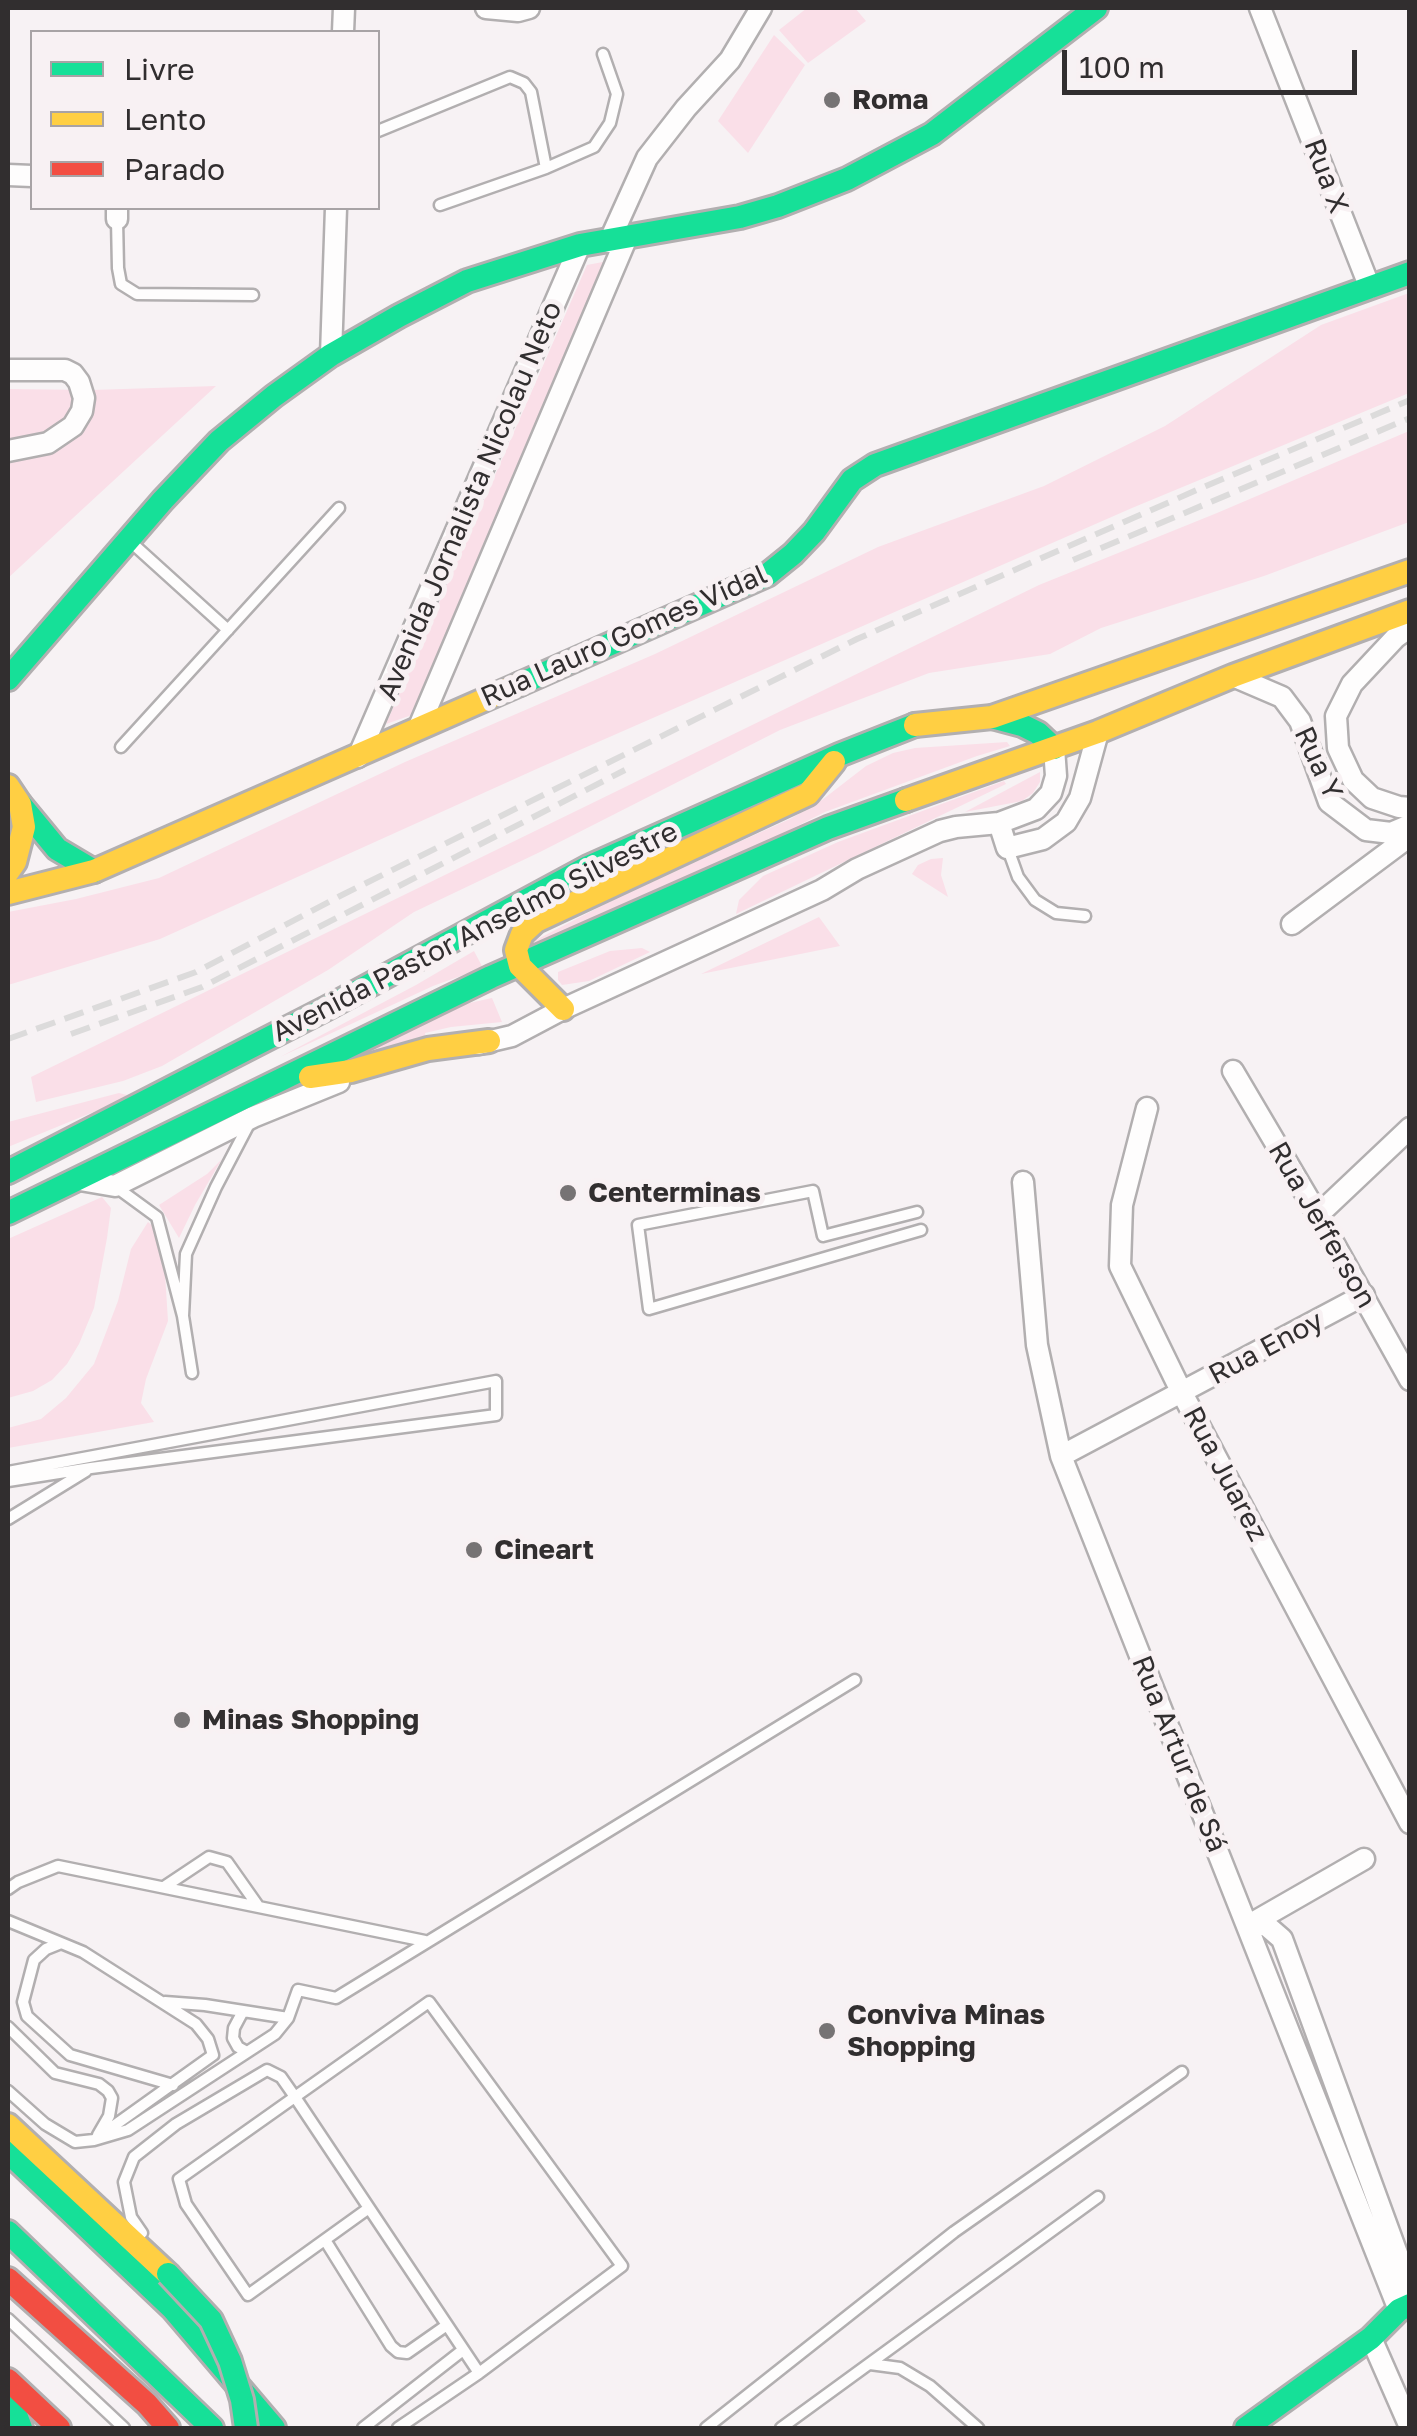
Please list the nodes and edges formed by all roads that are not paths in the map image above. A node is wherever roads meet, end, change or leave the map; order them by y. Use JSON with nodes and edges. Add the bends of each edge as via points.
{"nodes":[{"id":1,"x":486,"y":8,"type":"edge"},
{"id":2,"x":529,"y":8,"type":"edge"},
{"id":3,"x":761,"y":8,"type":"edge"},
{"id":4,"x":1096,"y":8,"type":"edge"},
{"id":5,"x":1260,"y":8,"type":"edge"},
{"id":6,"x":603,"y":54,"type":"dead end"},
{"id":7,"x":380,"y":129,"type":"edge"},
{"id":8,"x":546,"y":168,"type":"junction"},
{"id":9,"x":440,"y":206,"type":"dead end"},
{"id":10,"x":336,"y":210,"type":"edge"},
{"id":11,"x":117,"y":213,"type":"edge"},
{"id":12,"x":618,"y":240,"type":"junction"},
{"id":13,"x":580,"y":246,"type":"junction"},
{"id":14,"x":1410,"y":273,"type":"edge"},
{"id":15,"x":1370,"y":288,"type":"junction"},
{"id":16,"x":252,"y":295,"type":"dead end"},
{"id":17,"x":332,"y":355,"type":"junction"},
{"id":18,"x":8,"y":370,"type":"edge"},
{"id":19,"x":8,"y":451,"type":"edge"},
{"id":20,"x":339,"y":508,"type":"dead end"},
{"id":21,"x":128,"y":540,"type":"junction"},
{"id":22,"x":1410,"y":571,"type":"edge"},
{"id":23,"x":1410,"y":611,"type":"edge"},
{"id":24,"x":1410,"y":627,"type":"edge"},
{"id":25,"x":228,"y":630,"type":"junction"},
{"id":26,"x":1232,"y":676,"type":"junction"},
{"id":27,"x":8,"y":678,"type":"edge"},
{"id":28,"x":992,"y":717,"type":"junction"},
{"id":29,"x":418,"y":729,"type":"junction"},
{"id":30,"x":1098,"y":732,"type":"junction"},
{"id":31,"x":121,"y":746,"type":"dead end"},
{"id":32,"x":1054,"y":748,"type":"junction"},
{"id":33,"x":839,"y":756,"type":"junction"},
{"id":34,"x":358,"y":757,"type":"junction"},
{"id":35,"x":11,"y":790,"type":"edge"},
{"id":36,"x":1410,"y":808,"type":"edge"},
{"id":37,"x":999,"y":823,"type":"junction"},
{"id":38,"x":1410,"y":825,"type":"edge"},
{"id":39,"x":1410,"y":836,"type":"edge"},
{"id":40,"x":1008,"y":848,"type":"junction"},
{"id":41,"x":8,"y":872,"type":"edge"},
{"id":42,"x":94,"y":872,"type":"junction"},
{"id":43,"x":8,"y":893,"type":"edge"},
{"id":44,"x":1085,"y":916,"type":"dead end"},
{"id":45,"x":1292,"y":924,"type":"dead end"},
{"id":46,"x":520,"y":966,"type":"junction"},
{"id":47,"x":563,"y":1009,"type":"junction"},
{"id":48,"x":488,"y":1042,"type":"junction"},
{"id":49,"x":1233,"y":1071,"type":"dead end"},
{"id":50,"x":282,"y":1080,"type":"junction"},
{"id":51,"x":1147,"y":1108,"type":"dead end"},
{"id":52,"x":252,"y":1117,"type":"junction"},
{"id":53,"x":1410,"y":1128,"type":"edge"},
{"id":54,"x":8,"y":1172,"type":"edge"},
{"id":55,"x":80,"y":1180,"type":"junction"},
{"id":56,"x":1023,"y":1182,"type":"dead end"},
{"id":57,"x":115,"y":1186,"type":"junction"},
{"id":58,"x":917,"y":1212,"type":"dead end"},
{"id":59,"x":8,"y":1213,"type":"edge"},
{"id":60,"x":1318,"y":1215,"type":"junction"},
{"id":61,"x":921,"y":1230,"type":"dead end"},
{"id":62,"x":1364,"y":1295,"type":"junction"},
{"id":63,"x":184,"y":1316,"type":"junction"},
{"id":64,"x":192,"y":1373,"type":"dead end"},
{"id":65,"x":1410,"y":1380,"type":"edge"},
{"id":66,"x":1182,"y":1393,"type":"junction"},
{"id":67,"x":1061,"y":1456,"type":"junction"},
{"id":68,"x":91,"y":1468,"type":"junction"},
{"id":69,"x":8,"y":1472,"type":"edge"},
{"id":70,"x":8,"y":1481,"type":"edge"},
{"id":71,"x":8,"y":1519,"type":"edge"},
{"id":72,"x":855,"y":1680,"type":"dead end"},
{"id":73,"x":1410,"y":1823,"type":"edge"},
{"id":74,"x":1364,"y":1859,"type":"dead end"},
{"id":75,"x":164,"y":1888,"type":"junction"},
{"id":76,"x":8,"y":1889,"type":"edge"},
{"id":77,"x":259,"y":1907,"type":"junction"},
{"id":78,"x":8,"y":1921,"type":"edge"},
{"id":79,"x":1250,"y":1925,"type":"junction"},
{"id":80,"x":426,"y":1941,"type":"junction"},
{"id":81,"x":61,"y":1943,"type":"junction"},
{"id":82,"x":161,"y":2002,"type":"junction"},
{"id":83,"x":242,"y":2012,"type":"junction"},
{"id":84,"x":288,"y":2018,"type":"junction"},
{"id":85,"x":8,"y":2027,"type":"edge"},
{"id":86,"x":233,"y":2038,"type":"junction"},
{"id":87,"x":247,"y":2052,"type":"junction"},
{"id":88,"x":213,"y":2055,"type":"junction"},
{"id":89,"x":1182,"y":2072,"type":"dead end"},
{"id":90,"x":173,"y":2085,"type":"junction"},
{"id":91,"x":8,"y":2091,"type":"edge"},
{"id":92,"x":295,"y":2097,"type":"junction"},
{"id":93,"x":8,"y":2125,"type":"edge"},
{"id":94,"x":94,"y":2140,"type":"junction"},
{"id":95,"x":8,"y":2152,"type":"edge"},
{"id":96,"x":1098,"y":2196,"type":"dead end"},
{"id":97,"x":369,"y":2208,"type":"junction"},
{"id":98,"x":8,"y":2232,"type":"edge"},
{"id":99,"x":325,"y":2240,"type":"junction"},
{"id":100,"x":168,"y":2273,"type":"junction"},
{"id":101,"x":8,"y":2279,"type":"edge"},
{"id":102,"x":1406,"y":2301,"type":"edge"},
{"id":103,"x":8,"y":2318,"type":"edge"},
{"id":104,"x":447,"y":2325,"type":"junction"},
{"id":105,"x":1371,"y":2338,"type":"junction"},
{"id":106,"x":463,"y":2350,"type":"junction"},
{"id":107,"x":869,"y":2364,"type":"junction"},
{"id":108,"x":478,"y":2373,"type":"junction"},
{"id":109,"x":8,"y":2380,"type":"edge"},
{"id":110,"x":8,"y":2393,"type":"edge"},
{"id":111,"x":1410,"y":2427,"type":"edge"},
{"id":112,"x":21,"y":2428,"type":"edge"},
{"id":113,"x":59,"y":2428,"type":"edge"},
{"id":114,"x":124,"y":2428,"type":"edge"},
{"id":115,"x":168,"y":2428,"type":"edge"},
{"id":116,"x":212,"y":2428,"type":"edge"},
{"id":117,"x":246,"y":2428,"type":"edge"},
{"id":118,"x":279,"y":2428,"type":"edge"},
{"id":119,"x":363,"y":2428,"type":"edge"},
{"id":120,"x":398,"y":2428,"type":"edge"},
{"id":121,"x":706,"y":2428,"type":"edge"},
{"id":122,"x":781,"y":2428,"type":"edge"},
{"id":123,"x":978,"y":2428,"type":"edge"},
{"id":124,"x":1246,"y":2428,"type":"edge"}],
"edges":[{"from":1,"to":2,"type":"street"},
{"from":3,"to":12,"type":"street","name":"Avenida Jornalista Nicolau Neto","via":[[730,60],[647,158]]},
{"from":4,"to":12,"type":"main road","via":[[932,134],[847,180],[740,216]]},
{"from":5,"to":15,"type":"street","name":"Rua X"},
{"from":6,"to":8,"type":"lane","via":[[617,94],[610,123],[594,148]]},
{"from":7,"to":8,"type":"lane","via":[[510,77],[531,92]]},
{"from":8,"to":9,"type":"lane"},
{"from":10,"to":17,"type":"street"},
{"from":11,"to":16,"type":"lane","via":[[121,284],[137,294]]},
{"from":12,"to":13,"type":"main road"},
{"from":12,"to":29,"type":"street","name":"Avenida Jornalista Nicolau Neto"},
{"from":13,"to":17,"type":"main road","via":[[467,281]]},
{"from":13,"to":34,"type":"street","name":"Avenida Jornalista Nicolau Neto"},
{"from":14,"to":15,"type":"main road","name":"Rua Lauro Gomes Vidal"},
{"from":15,"to":29,"type":"main road","name":"Rua Lauro Gomes Vidal","via":[[874,465],[852,480],[814,532],[767,574]]},
{"from":17,"to":21,"type":"main road","via":[[219,441]]},
{"from":18,"to":19,"type":"street","via":[[64,370],[79,382],[84,398],[73,426],[48,443]]},
{"from":20,"to":25,"type":"lane"},
{"from":21,"to":25,"type":"lane"},
{"from":21,"to":27,"type":"main road"},
{"from":22,"to":28,"type":"main road","name":"Avenida Pastor Anselmo Silvestre"},
{"from":23,"to":26,"type":"main road","name":"Avenida Pastor Anselmo Silvestre"},
{"from":24,"to":36,"type":"street","name":"Rua Y","via":[[1352,684],[1336,716],[1338,748],[1353,780],[1372,798]]},
{"from":25,"to":31,"type":"lane"},
{"from":26,"to":30,"type":"main road","name":"Avenida Pastor Anselmo Silvestre"},
{"from":26,"to":38,"type":"street","name":"Rua Y","via":[[1282,697],[1300,721],[1329,802],[1366,830],[1391,833]]},
{"from":28,"to":32,"type":"main road","via":[[1038,733]]},
{"from":28,"to":33,"type":"main road","name":"Avenida Pastor Anselmo Silvestre","via":[[918,724]]},
{"from":29,"to":34,"type":"main road","name":"Rua Lauro Gomes Vidal"},
{"from":30,"to":32,"type":"main road","name":"Avenida Pastor Anselmo Silvestre"},
{"from":30,"to":40,"type":"street","via":[[1080,798],[1066,822],[1043,839]]},
{"from":32,"to":37,"type":"street","via":[[1051,793],[1036,809]]},
{"from":32,"to":46,"type":"main road","name":"Avenida Pastor Anselmo Silvestre","via":[[828,828]]},
{"from":33,"to":46,"type":"main road","via":[[808,794],[536,921],[518,943]]},
{"from":33,"to":54,"type":"main road","name":"Avenida Pastor Anselmo Silvestre","via":[[588,867]]},
{"from":34,"to":42,"type":"main road","name":"Rua Lauro Gomes Vidal"},
{"from":35,"to":41,"type":"main road","via":[[24,827]]},
{"from":35,"to":42,"type":"main road","via":[[56,849]]},
{"from":37,"to":40,"type":"street"},
{"from":37,"to":47,"type":"street","via":[[940,832]]},
{"from":39,"to":45,"type":"street"},
{"from":40,"to":44,"type":"lane","via":[[1036,900],[1056,913]]},
{"from":42,"to":43,"type":"main road","name":"Rua Lauro Gomes Vidal"},
{"from":46,"to":47,"type":"main road"},
{"from":46,"to":50,"type":"main road","name":"Avenida Pastor Anselmo Silvestre"},
{"from":47,"to":48,"type":"street"},
{"from":48,"to":50,"type":"main road"},
{"from":48,"to":52,"type":"street","via":[[352,1077]]},
{"from":49,"to":60,"type":"street","name":"Rua Jefferson"},
{"from":50,"to":55,"type":"main road","name":"Avenida Pastor Anselmo Silvestre"},
{"from":51,"to":66,"type":"street","name":"Rua Juarez","via":[[1122,1205],[1120,1266]]},
{"from":52,"to":57,"type":"street"},
{"from":52,"to":63,"type":"lane","via":[[186,1254]]},
{"from":53,"to":60,"type":"street"},
{"from":55,"to":57,"type":"street"},
{"from":55,"to":59,"type":"main road","name":"Avenida Pastor Anselmo Silvestre"},
{"from":56,"to":67,"type":"street","name":"Rua Artur de Sá","via":[[1037,1345]]},
{"from":57,"to":63,"type":"lane","via":[[157,1217]]},
{"from":58,"to":61,"type":"lane","via":[[823,1236],[813,1191],[638,1225],[649,1309]]},
{"from":60,"to":62,"type":"street","name":"Rua Jefferson"},
{"from":62,"to":65,"type":"street","name":"Rua Jefferson"},
{"from":62,"to":66,"type":"street","name":"Rua Enoy"},
{"from":63,"to":64,"type":"lane"},
{"from":66,"to":67,"type":"street","name":"Rua Enoy"},
{"from":66,"to":73,"type":"street","name":"Rua Juarez"},
{"from":67,"to":79,"type":"street","name":"Rua Artur de Sá"},
{"from":68,"to":69,"type":"lane","via":[[496,1416],[496,1381]]},
{"from":68,"to":70,"type":"lane"},
{"from":68,"to":71,"type":"lane"},
{"from":72,"to":80,"type":"lane"},
{"from":74,"to":79,"type":"street"},
{"from":75,"to":76,"type":"lane","via":[[58,1866]]},
{"from":75,"to":77,"type":"lane"},
{"from":75,"to":77,"type":"lane","via":[[209,1857],[227,1862]]},
{"from":77,"to":80,"type":"lane"},
{"from":78,"to":81,"type":"lane"},
{"from":79,"to":102,"type":"street","name":"Rua Artur de Sá"},
{"from":80,"to":84,"type":"lane","via":[[336,1998],[298,1990]]},
{"from":81,"to":82,"type":"lane"},
{"from":81,"to":90,"type":"lane","via":[[34,1960],[22,2002],[28,2016],[70,2056]]},
{"from":82,"to":83,"type":"lane"},
{"from":82,"to":88,"type":"lane","via":[[196,2024]]},
{"from":83,"to":84,"type":"lane"},
{"from":83,"to":86,"type":"lane"},
{"from":84,"to":87,"type":"lane"},
{"from":85,"to":94,"type":"lane","via":[[55,2072],[108,2091],[109,2116]]},
{"from":86,"to":87,"type":"lane"},
{"from":86,"to":88,"type":"lane"},
{"from":87,"to":94,"type":"lane","via":[[128,2130]]},
{"from":88,"to":90,"type":"lane"},
{"from":89,"to":121,"type":"lane","via":[[954,2232]]},
{"from":90,"to":94,"type":"lane"},
{"from":91,"to":94,"type":"lane","via":[[76,2142]]},
{"from":92,"to":97,"type":"lane"},
{"from":92,"to":99,"type":"lane","via":[[179,2179],[186,2204],[248,2294]]},
{"from":92,"to":100,"type":"lane","via":[[267,2070],[134,2157],[124,2182],[131,2217]]},
{"from":92,"to":108,"type":"lane","via":[[429,2002],[622,2266]]},
{"from":93,"to":100,"type":"main road"},
{"from":95,"to":118,"type":"main road","via":[[172,2308]]},
{"from":96,"to":107,"type":"lane"},
{"from":97,"to":99,"type":"lane"},
{"from":97,"to":104,"type":"lane"},
{"from":98,"to":116,"type":"main road"},
{"from":99,"to":104,"type":"lane","via":[[398,2352],[407,2353]]},
{"from":100,"to":117,"type":"main road","bridge":true,"via":[[211,2320],[230,2361]]},
{"from":101,"to":115,"type":"main road"},
{"from":102,"to":105,"type":"main road"},
{"from":103,"to":114,"type":"lane"},
{"from":104,"to":106,"type":"lane"},
{"from":105,"to":111,"type":"street"},
{"from":105,"to":124,"type":"main road"},
{"from":106,"to":108,"type":"lane"},
{"from":106,"to":119,"type":"lane"},
{"from":107,"to":122,"type":"lane"},
{"from":107,"to":123,"type":"lane","via":[[900,2368]]},
{"from":108,"to":120,"type":"lane"},
{"from":109,"to":113,"type":"main road"},
{"from":110,"to":112,"type":"main road"}]}
